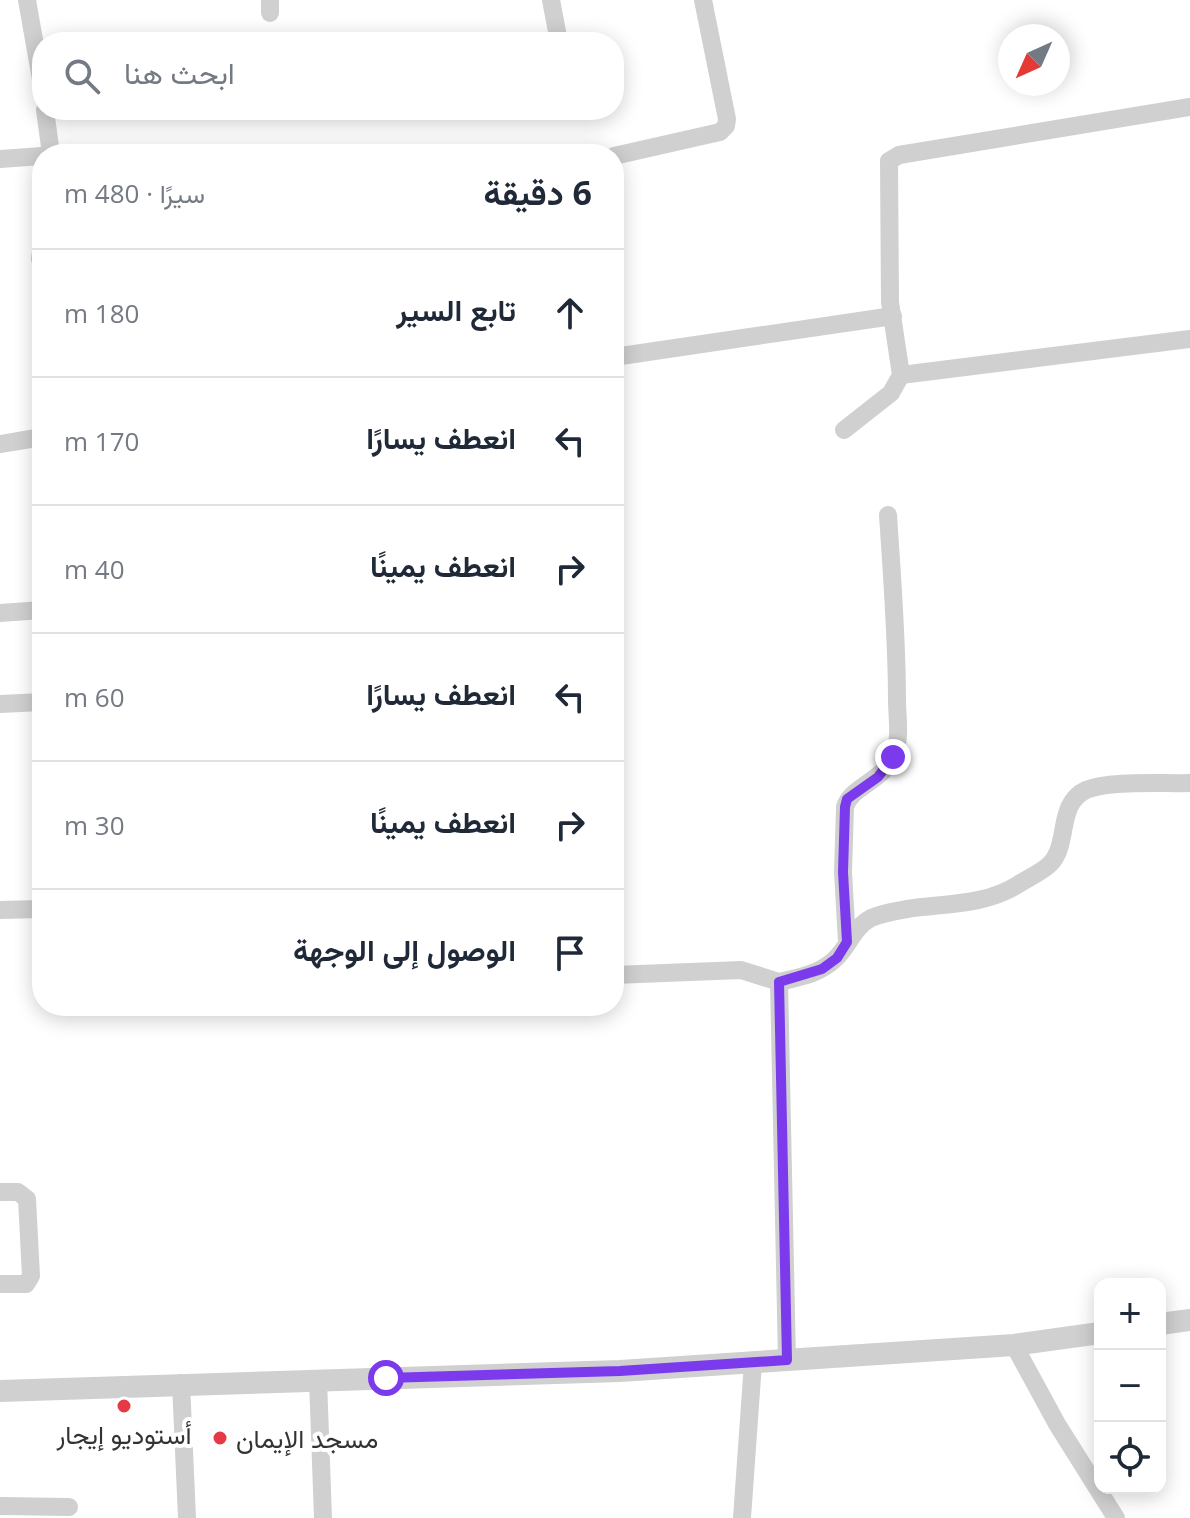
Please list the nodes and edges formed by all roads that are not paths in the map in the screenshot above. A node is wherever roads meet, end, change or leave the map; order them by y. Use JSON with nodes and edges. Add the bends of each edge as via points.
{"nodes":[{"id":1,"x":27,"y":0,"type":"edge"},
{"id":2,"x":551,"y":0,"type":"edge"},
{"id":3,"x":703,"y":0,"type":"edge"},
{"id":4,"x":33,"y":32,"type":"edge"},
{"id":5,"x":557,"y":32,"type":"edge"},
{"id":6,"x":1190,"y":107,"type":"edge"},
{"id":7,"x":46,"y":120,"type":"edge"},
{"id":8,"x":50,"y":144,"type":"edge"},
{"id":9,"x":624,"y":154,"type":"edge"},
{"id":10,"x":32,"y":157,"type":"edge"},
{"id":11,"x":0,"y":159,"type":"edge"},
{"id":12,"x":893,"y":316,"type":"junction"},
{"id":13,"x":1190,"y":339,"type":"edge"},
{"id":14,"x":624,"y":356,"type":"edge"},
{"id":15,"x":901,"y":375,"type":"junction"},
{"id":16,"x":844,"y":430,"type":"dead end"},
{"id":17,"x":32,"y":439,"type":"edge"},
{"id":18,"x":0,"y":444,"type":"edge"},
{"id":19,"x":888,"y":515,"type":"dead end"},
{"id":20,"x":32,"y":611,"type":"edge"},
{"id":21,"x":0,"y":613,"type":"edge"},
{"id":22,"x":32,"y":702,"type":"edge"},
{"id":23,"x":0,"y":704,"type":"edge"},
{"id":24,"x":1190,"y":783,"type":"edge"},
{"id":25,"x":32,"y":909,"type":"edge"},
{"id":26,"x":0,"y":910,"type":"edge"},
{"id":27,"x":847,"y":942,"type":"junction"},
{"id":28,"x":624,"y":975,"type":"edge"},
{"id":29,"x":779,"y":982,"type":"junction"},
{"id":30,"x":0,"y":1192,"type":"edge"},
{"id":31,"x":0,"y":1284,"type":"edge"},
{"id":32,"x":1190,"y":1320,"type":"edge"},
{"id":33,"x":1166,"y":1323,"type":"edge"},
{"id":34,"x":1094,"y":1334,"type":"edge"},
{"id":35,"x":1014,"y":1345,"type":"junction"},
{"id":36,"x":787,"y":1360,"type":"junction"},
{"id":37,"x":753,"y":1363,"type":"junction"},
{"id":38,"x":318,"y":1380,"type":"junction"},
{"id":39,"x":181,"y":1383,"type":"junction"},
{"id":40,"x":0,"y":1391,"type":"edge"},
{"id":41,"x":0,"y":1506,"type":"edge"},
{"id":42,"x":69,"y":1507,"type":"dead end"},
{"id":43,"x":187,"y":1518,"type":"edge"},
{"id":44,"x":323,"y":1518,"type":"edge"},
{"id":45,"x":742,"y":1518,"type":"edge"},
{"id":46,"x":1116,"y":1518,"type":"edge"}],
"edges":[{"from":1,"to":4,"type":"street"},
{"from":2,"to":5,"type":"street"},
{"from":3,"to":9,"type":"street","via":[[726,126],[720,132]]},
{"from":6,"to":12,"type":"street","via":[[889,161]]},
{"from":7,"to":8,"type":"street"},
{"from":10,"to":11,"type":"street"},
{"from":12,"to":14,"type":"street"},
{"from":12,"to":15,"type":"street"},
{"from":13,"to":15,"type":"street"},
{"from":15,"to":16,"type":"street","via":[[891,393]]},
{"from":17,"to":18,"type":"street"},
{"from":19,"to":27,"type":"street","via":[[897,745],[887,768],[847,799]]},
{"from":20,"to":21,"type":"street"},
{"from":22,"to":23,"type":"street"},
{"from":24,"to":27,"type":"street","via":[[1085,790],[1065,816],[1050,864],[980,901],[872,918]]},
{"from":25,"to":26,"type":"street"},
{"from":27,"to":29,"type":"street","via":[[822,969]]},
{"from":28,"to":29,"type":"street","via":[[741,970]]},
{"from":29,"to":36,"type":"street"},
{"from":30,"to":31,"type":"street","via":[[18,1192],[27,1199],[31,1276],[26,1284]]},
{"from":32,"to":33,"type":"street"},
{"from":34,"to":35,"type":"street"},
{"from":35,"to":36,"type":"street"},
{"from":35,"to":46,"type":"street"},
{"from":36,"to":37,"type":"street"},
{"from":37,"to":38,"type":"street"},
{"from":37,"to":45,"type":"street"},
{"from":38,"to":39,"type":"street"},
{"from":38,"to":44,"type":"street"},
{"from":39,"to":40,"type":"street"},
{"from":39,"to":43,"type":"street"},
{"from":41,"to":42,"type":"street"}]}
